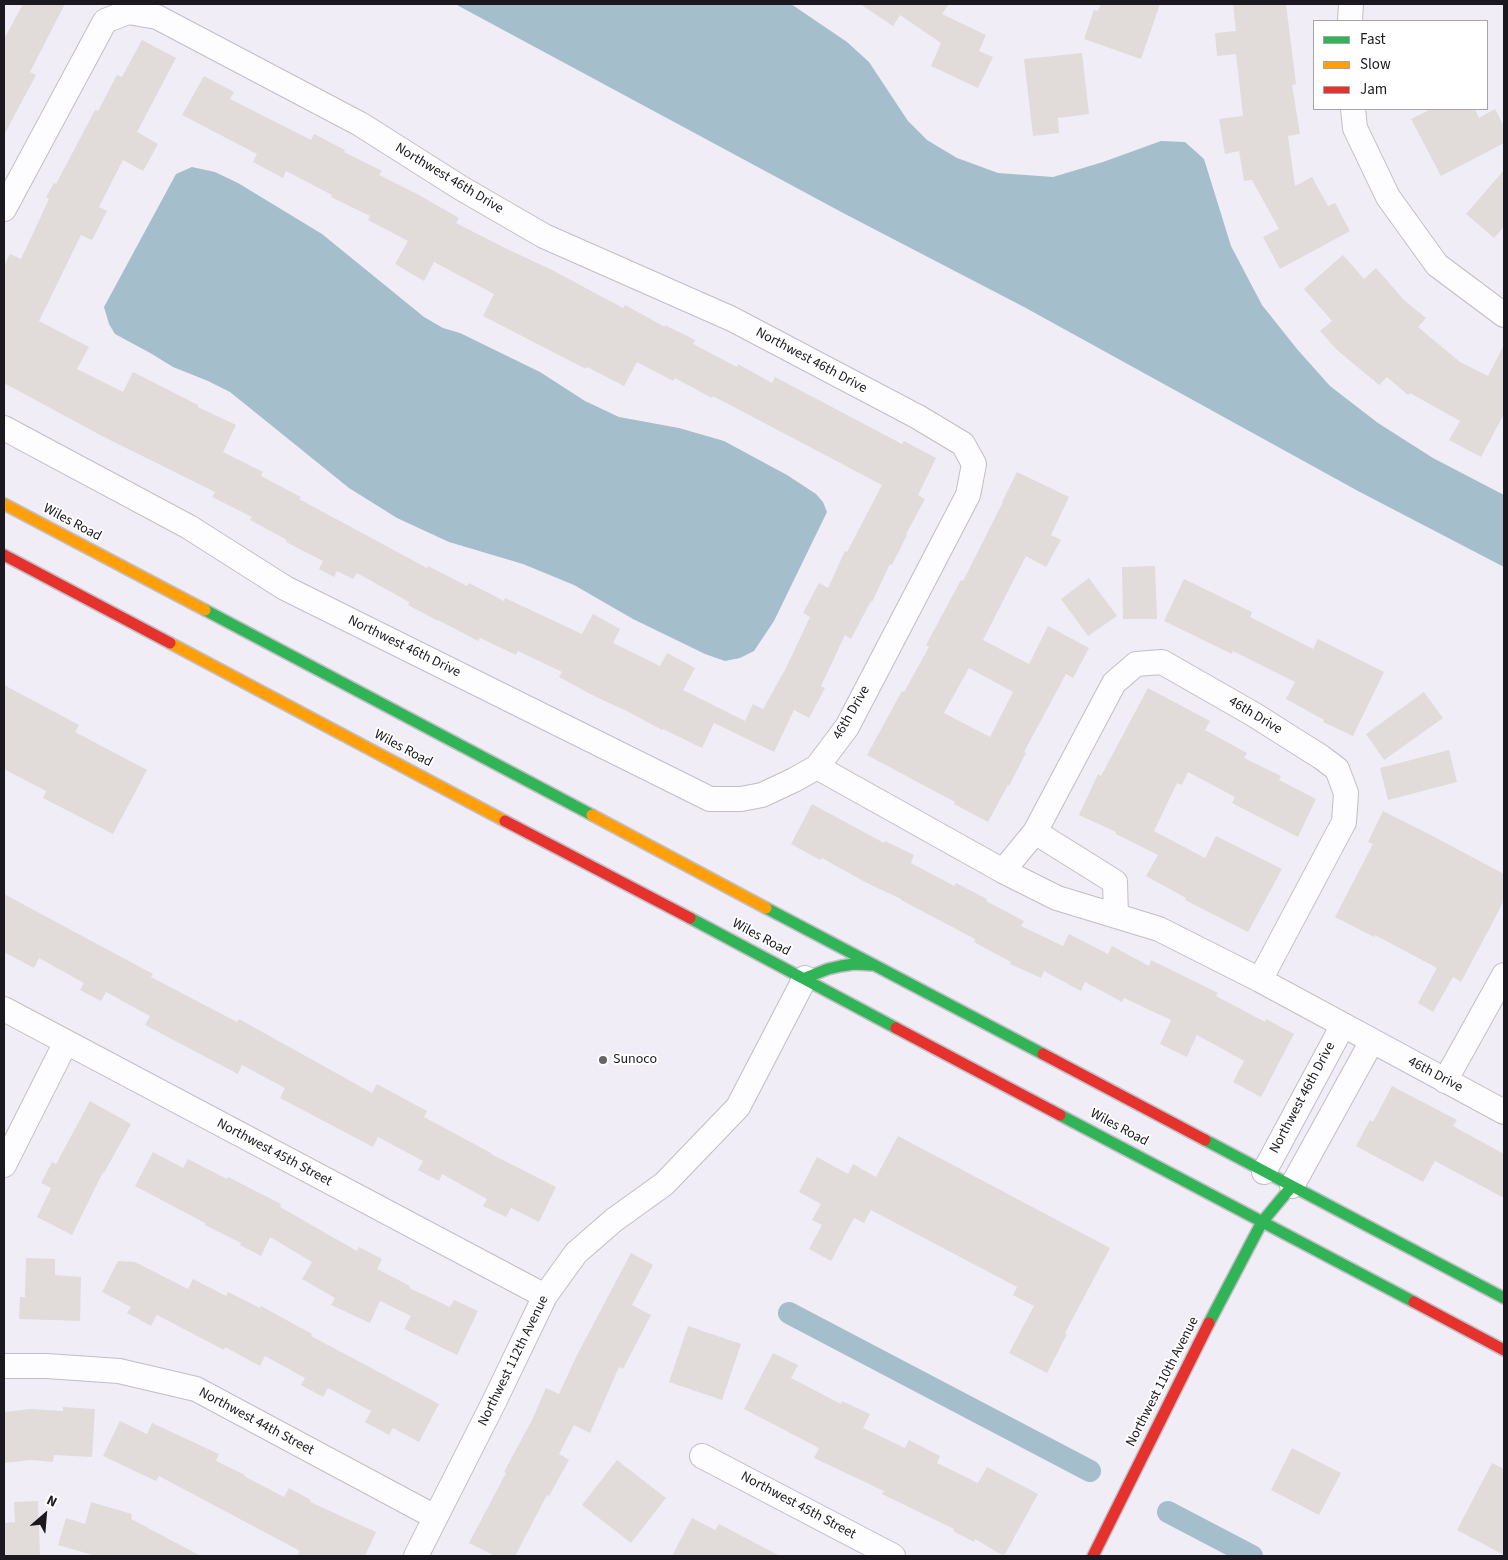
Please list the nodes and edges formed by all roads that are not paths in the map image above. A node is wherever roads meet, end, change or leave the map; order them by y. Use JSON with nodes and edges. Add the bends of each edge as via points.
{"nodes":[{"id":1,"x":1351,"y":4,"type":"edge"},
{"id":2,"x":1350,"y":20,"type":"edge"},
{"id":3,"x":1353,"y":110,"type":"edge"},
{"id":4,"x":4,"y":209,"type":"edge"},
{"id":5,"x":1504,"y":315,"type":"edge"},
{"id":6,"x":4,"y":428,"type":"edge"},
{"id":7,"x":974,"y":464,"type":"joint"},
{"id":8,"x":4,"y":504,"type":"edge"},
{"id":9,"x":4,"y":555,"type":"edge"},
{"id":10,"x":817,"y":767,"type":"junction"},
{"id":11,"x":1035,"y":832,"type":"junction"},
{"id":12,"x":1003,"y":871,"type":"junction"},
{"id":13,"x":1116,"y":916,"type":"junction"},
{"id":14,"x":874,"y":965,"type":"junction"},
{"id":15,"x":1504,"y":975,"type":"edge"},
{"id":16,"x":804,"y":978,"type":"junction"},
{"id":17,"x":1260,"y":980,"type":"junction"},
{"id":18,"x":4,"y":1009,"type":"edge"},
{"id":19,"x":1343,"y":1025,"type":"junction"},
{"id":20,"x":1372,"y":1041,"type":"junction"},
{"id":21,"x":66,"y":1042,"type":"junction"},
{"id":22,"x":1445,"y":1080,"type":"junction"},
{"id":23,"x":1504,"y":1112,"type":"edge"},
{"id":24,"x":4,"y":1165,"type":"edge"},
{"id":25,"x":1264,"y":1177,"type":"junction"},
{"id":26,"x":1292,"y":1186,"type":"junction"},
{"id":27,"x":1263,"y":1202,"type":"dead end"},
{"id":28,"x":1262,"y":1222,"type":"junction"},
{"id":29,"x":545,"y":1296,"type":"junction"},
{"id":30,"x":1504,"y":1298,"type":"edge"},
{"id":31,"x":1504,"y":1350,"type":"edge"},
{"id":32,"x":4,"y":1366,"type":"edge"},
{"id":33,"x":702,"y":1456,"type":"dead end"},
{"id":34,"x":435,"y":1517,"type":"junction"},
{"id":35,"x":416,"y":1556,"type":"edge"},
{"id":36,"x":893,"y":1556,"type":"edge"},
{"id":37,"x":1093,"y":1556,"type":"edge"}],
"edges":[{"from":1,"to":2,"type":"street"},
{"from":3,"to":5,"type":"street","via":[[1355,128],[1388,197],[1437,265]]},
{"from":4,"to":7,"type":"street","name":"Northwest 46th Drive","via":[[105,22],[128,12],[157,17],[360,124],[544,236],[732,319],[918,417],[963,444]]},
{"from":6,"to":10,"type":"street","name":"Northwest 46th Drive","via":[[188,527],[284,588],[710,799],[762,795]]},
{"from":7,"to":10,"type":"street","name":"46th Drive","via":[[968,495],[847,726]]},
{"from":8,"to":14,"type":"main road","name":"Wiles Road"},
{"from":9,"to":16,"type":"main road","name":"Wiles Road"},
{"from":10,"to":12,"type":"street","name":"46th Drive"},
{"from":11,"to":12,"type":"street","name":"46th Drive"},
{"from":11,"to":13,"type":"street","via":[[1115,882]]},
{"from":11,"to":17,"type":"street","name":"46th Drive","via":[[1114,683],[1136,664],[1162,662],[1321,757],[1336,769],[1346,793],[1344,822]]},
{"from":12,"to":13,"type":"street","name":"46th Drive","via":[[1057,898]]},
{"from":13,"to":17,"type":"street","name":"46th Drive","via":[[1159,929]]},
{"from":14,"to":16,"type":"main road","via":[[841,966]]},
{"from":14,"to":25,"type":"main road","name":"Wiles Road"},
{"from":15,"to":22,"type":"street"},
{"from":16,"to":28,"type":"main road","name":"Wiles Road"},
{"from":16,"to":29,"type":"street","name":"Northwest 112th Avenue","via":[[738,1107],[664,1184],[614,1220],[576,1253]]},
{"from":17,"to":19,"type":"street","name":"46th Drive"},
{"from":18,"to":21,"type":"street","name":"Northwest 45th Street"},
{"from":19,"to":20,"type":"street","name":"46th Drive"},
{"from":19,"to":25,"type":"street","name":"Northwest 46th Drive"},
{"from":20,"to":22,"type":"street","name":"46th Drive"},
{"from":20,"to":26,"type":"street"},
{"from":21,"to":24,"type":"street"},
{"from":21,"to":29,"type":"street","name":"Northwest 45th Street"},
{"from":22,"to":23,"type":"street","name":"46th Drive"},
{"from":25,"to":26,"type":"main road","name":"Wiles Road"},
{"from":26,"to":28,"type":"main road","name":"Northwest 110th Avenue"},
{"from":26,"to":30,"type":"main road","name":"Wiles Road"},
{"from":27,"to":28,"type":"main road","name":"Northwest 110th Avenue"},
{"from":28,"to":31,"type":"main road","name":"Wiles Road"},
{"from":28,"to":37,"type":"main road","name":"Northwest 110th Avenue","via":[[1190,1358]]},
{"from":29,"to":34,"type":"street","name":"Northwest 112th Avenue"},
{"from":32,"to":34,"type":"street","name":"Northwest 44th Street","via":[[119,1372],[196,1389]]},
{"from":33,"to":36,"type":"street","name":"Northwest 45th Street"},
{"from":34,"to":35,"type":"street","name":"Northwest 112th Avenue"}]}
